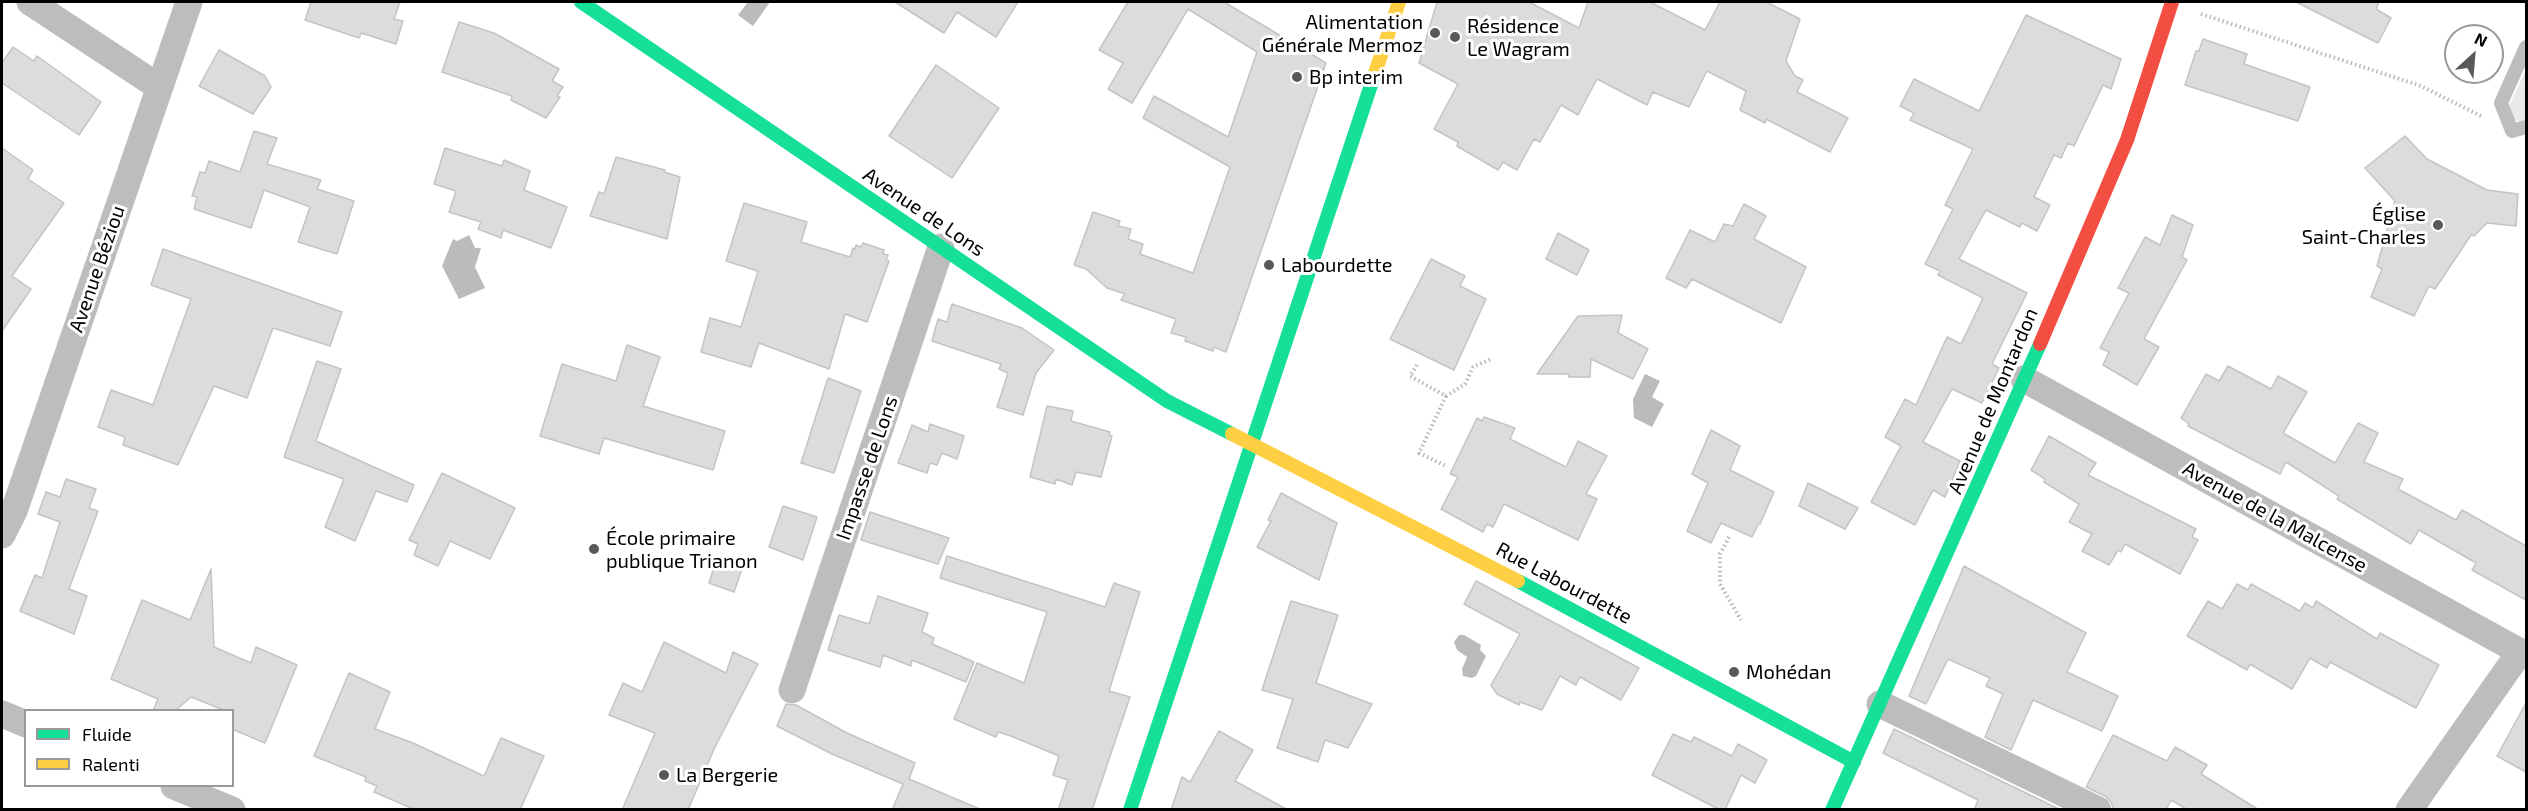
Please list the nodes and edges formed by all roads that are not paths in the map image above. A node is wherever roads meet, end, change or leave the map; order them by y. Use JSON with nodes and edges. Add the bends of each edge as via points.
{"nodes":[{"id":1,"x":30,"y":2,"type":"edge"},
{"id":2,"x":189,"y":2,"type":"edge"},
{"id":3,"x":581,"y":2,"type":"edge"},
{"id":4,"x":1399,"y":2,"type":"edge"},
{"id":5,"x":2172,"y":3,"type":"edge"},
{"id":6,"x":2526,"y":47,"type":"edge"},
{"id":7,"x":159,"y":87,"type":"junction"},
{"id":8,"x":2526,"y":127,"type":"edge"},
{"id":9,"x":941,"y":247,"type":"junction"},
{"id":10,"x":2024,"y":379,"type":"junction"},
{"id":11,"x":1251,"y":445,"type":"junction"},
{"id":12,"x":8,"y":507,"type":"edge"},
{"id":13,"x":2,"y":535,"type":"edge"},
{"id":14,"x":2523,"y":654,"type":"edge"},
{"id":15,"x":792,"y":690,"type":"dead end"},
{"id":16,"x":1880,"y":704,"type":"junction"},
{"id":17,"x":2,"y":714,"type":"edge"},
{"id":18,"x":24,"y":723,"type":"edge"},
{"id":19,"x":1854,"y":762,"type":"junction"},
{"id":20,"x":176,"y":787,"type":"edge"},
{"id":21,"x":232,"y":810,"type":"edge"},
{"id":22,"x":1130,"y":810,"type":"edge"},
{"id":23,"x":1832,"y":810,"type":"edge"},
{"id":24,"x":2098,"y":810,"type":"edge"},
{"id":25,"x":2409,"y":810,"type":"edge"}],
"edges":[{"from":1,"to":7,"type":"street"},
{"from":2,"to":7,"type":"street","name":"Avenue Béziou"},
{"from":3,"to":9,"type":"street","name":"Avenue de Lons"},
{"from":4,"to":11,"type":"street"},
{"from":5,"to":10,"type":"street","name":"Avenue de Montardon","via":[[2127,140]]},
{"from":6,"to":8,"type":"lane","via":[[2501,103],[2512,131]]},
{"from":7,"to":12,"type":"street","name":"Avenue Béziou"},
{"from":9,"to":11,"type":"street","name":"Avenue de Lons","via":[[1167,401]]},
{"from":9,"to":15,"type":"street","name":"Impasse de Lons"},
{"from":10,"to":14,"type":"street","name":"Avenue de la Malcense"},
{"from":10,"to":16,"type":"street","name":"Avenue de Montardon"},
{"from":11,"to":19,"type":"street","name":"Rue Labourdette","via":[[1574,610]]},
{"from":11,"to":22,"type":"street"},
{"from":12,"to":13,"type":"street","name":"Avenue Béziou"},
{"from":14,"to":25,"type":"street"},
{"from":16,"to":19,"type":"street","name":"Avenue de Montardon"},
{"from":16,"to":24,"type":"street"},
{"from":17,"to":18,"type":"street"},
{"from":19,"to":23,"type":"street","name":"Avenue de Montardon"},
{"from":20,"to":21,"type":"street"}]}
